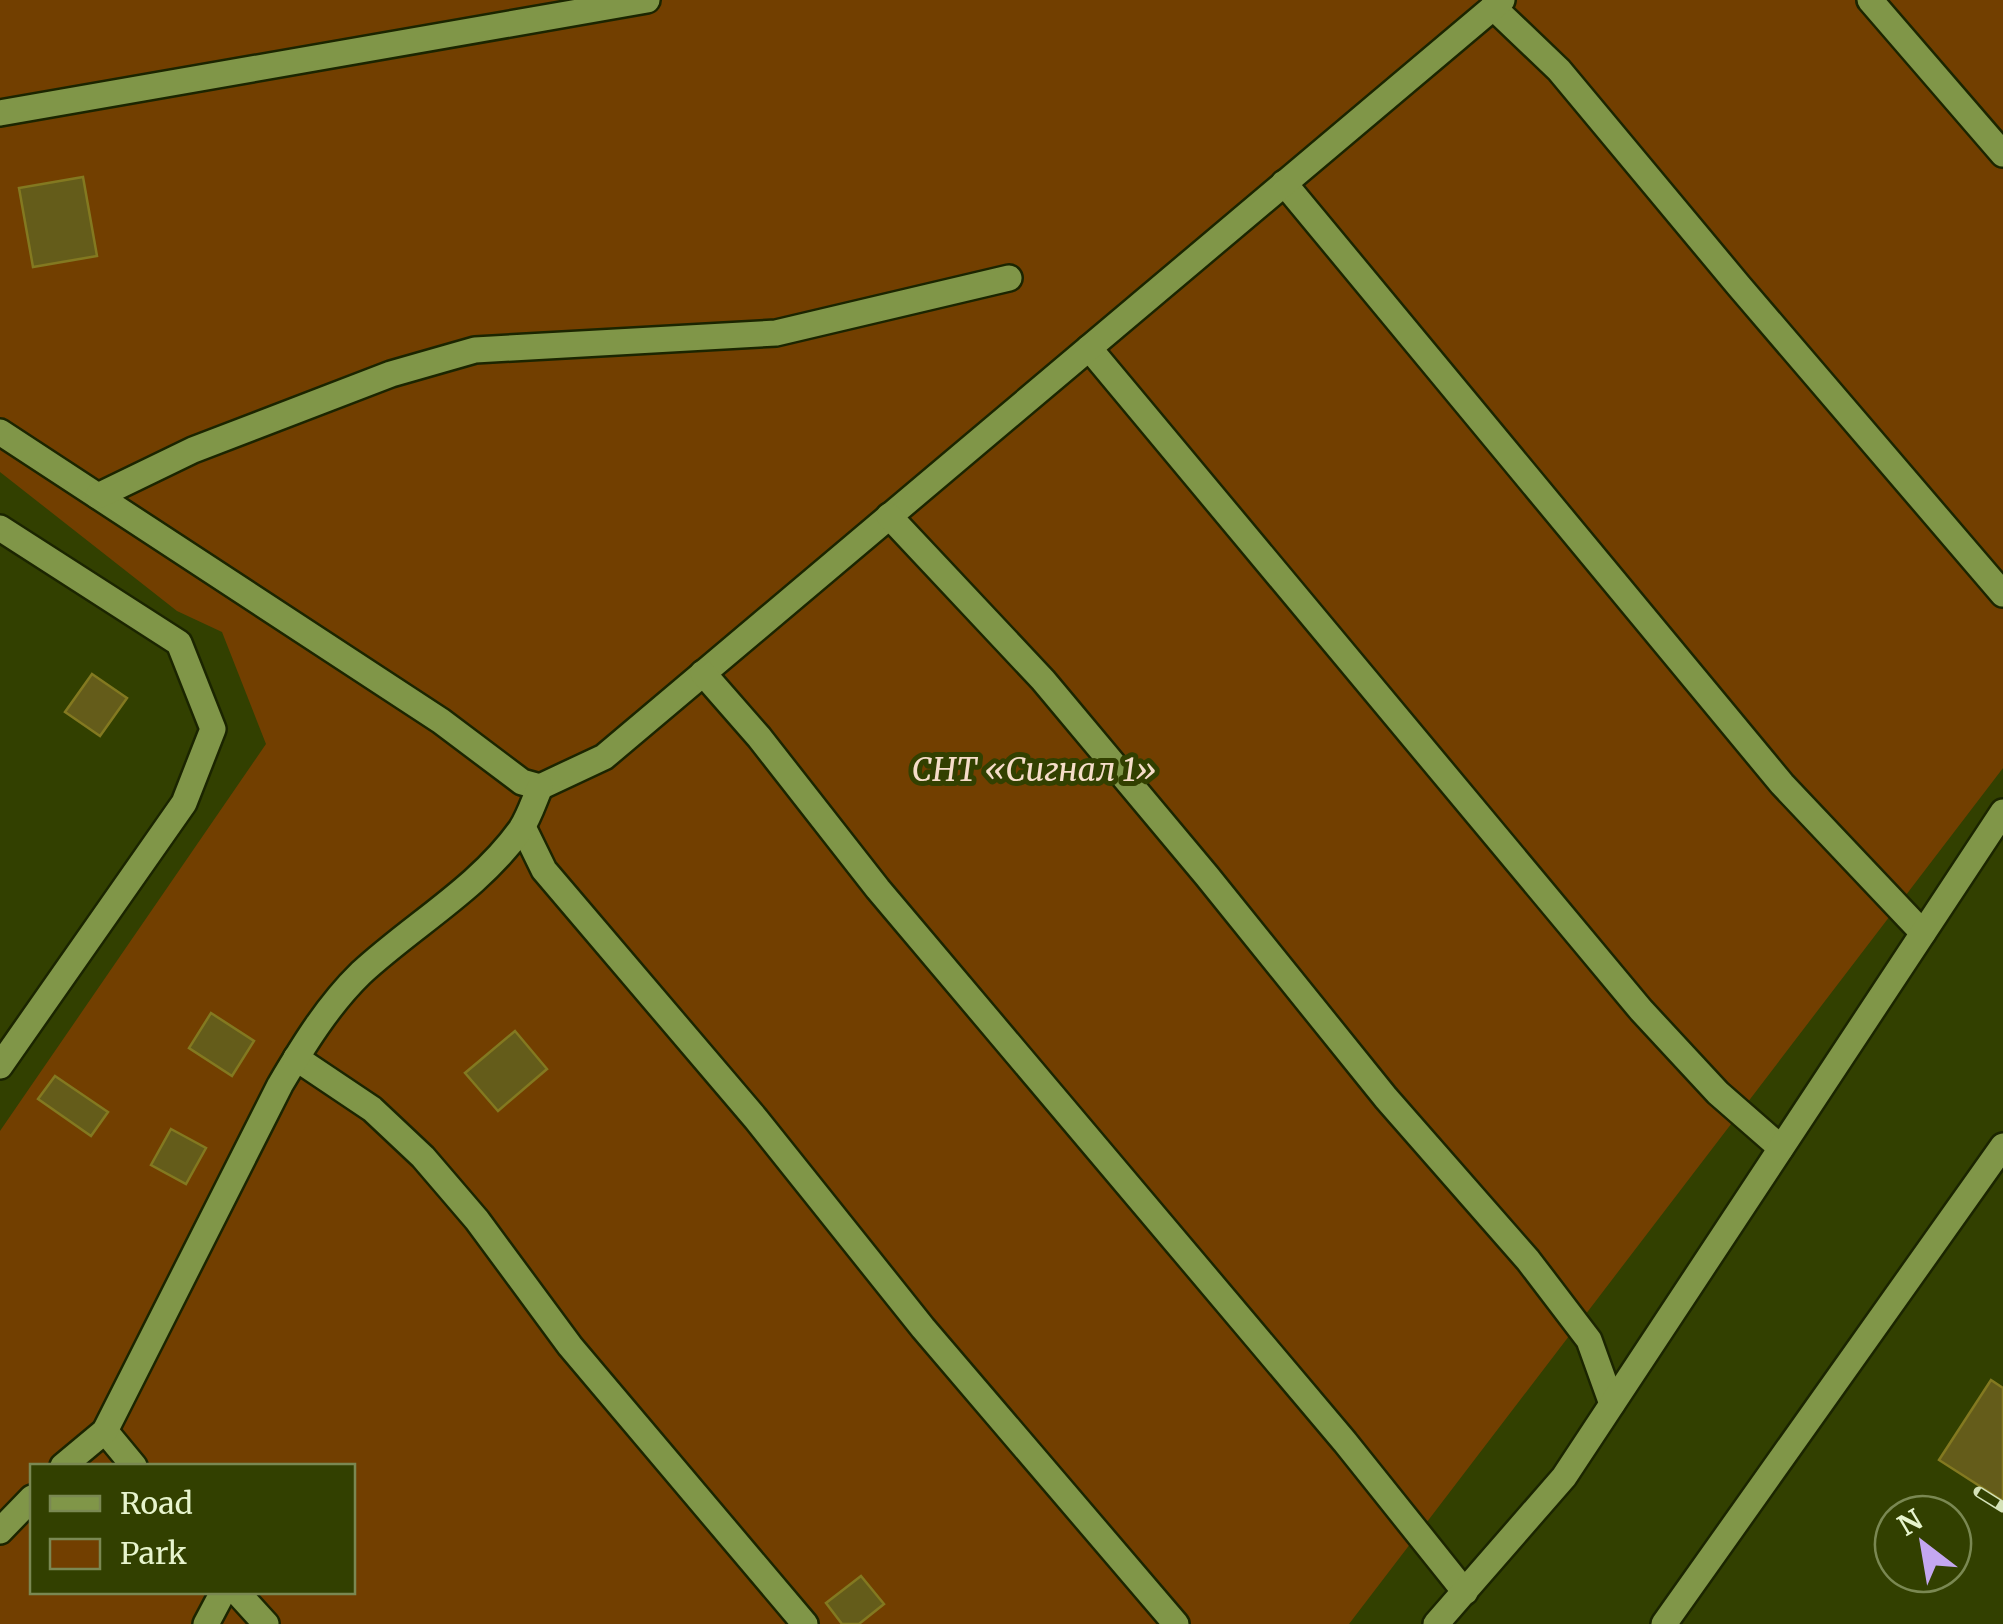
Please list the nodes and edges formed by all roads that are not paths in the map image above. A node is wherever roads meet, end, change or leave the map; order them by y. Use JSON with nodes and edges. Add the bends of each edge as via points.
{"nodes":[{"id":1,"x":647,"y":0,"type":"edge"},
{"id":2,"x":1870,"y":0,"type":"edge"},
{"id":3,"x":1498,"y":4,"type":"edge"},
{"id":4,"x":0,"y":113,"type":"edge"},
{"id":5,"x":2003,"y":154,"type":"edge"},
{"id":6,"x":1284,"y":183,"type":"junction"},
{"id":7,"x":1009,"y":278,"type":"dead end"},
{"id":8,"x":1088,"y":348,"type":"junction"},
{"id":9,"x":0,"y":432,"type":"edge"},
{"id":10,"x":98,"y":496,"type":"junction"},
{"id":11,"x":889,"y":516,"type":"junction"},
{"id":12,"x":0,"y":528,"type":"edge"},
{"id":13,"x":2003,"y":594,"type":"edge"},
{"id":14,"x":703,"y":673,"type":"junction"},
{"id":15,"x":540,"y":787,"type":"junction"},
{"id":16,"x":2003,"y":812,"type":"edge"},
{"id":17,"x":522,"y":827,"type":"junction"},
{"id":18,"x":1923,"y":932,"type":"junction"},
{"id":19,"x":296,"y":1058,"type":"junction"},
{"id":20,"x":0,"y":1066,"type":"edge"},
{"id":21,"x":2003,"y":1146,"type":"edge"},
{"id":22,"x":1781,"y":1148,"type":"junction"},
{"id":23,"x":1612,"y":1404,"type":"junction"},
{"id":24,"x":105,"y":1430,"type":"junction"},
{"id":25,"x":65,"y":1464,"type":"edge"},
{"id":26,"x":132,"y":1464,"type":"edge"},
{"id":27,"x":30,"y":1500,"type":"edge"},
{"id":28,"x":0,"y":1532,"type":"edge"},
{"id":29,"x":1464,"y":1592,"type":"junction"},
{"id":30,"x":222,"y":1594,"type":"edge"},
{"id":31,"x":239,"y":1594,"type":"edge"},
{"id":32,"x":206,"y":1624,"type":"edge"},
{"id":33,"x":266,"y":1624,"type":"edge"},
{"id":34,"x":805,"y":1624,"type":"edge"},
{"id":35,"x":1176,"y":1624,"type":"edge"},
{"id":36,"x":1436,"y":1624,"type":"edge"},
{"id":37,"x":1664,"y":1624,"type":"edge"}],
"edges":[{"from":1,"to":4,"type":"street"},
{"from":2,"to":5,"type":"street"},
{"from":3,"to":6,"type":"street"},
{"from":3,"to":13,"type":"street"},
{"from":6,"to":8,"type":"street"},
{"from":6,"to":18,"type":"street","via":[[1782,784]]},
{"from":7,"to":10,"type":"street","via":[[776,333],[475,350],[211,442]]},
{"from":8,"to":11,"type":"street"},
{"from":8,"to":22,"type":"street","via":[[1641,1010],[1718,1093]]},
{"from":9,"to":10,"type":"street"},
{"from":10,"to":15,"type":"street","via":[[441,721],[522,782]]},
{"from":11,"to":14,"type":"street"},
{"from":11,"to":23,"type":"street","via":[[1043,680],[1386,1098],[1528,1260],[1589,1340]]},
{"from":12,"to":20,"type":"street","via":[[179,643],[213,729],[184,802]]},
{"from":14,"to":15,"type":"street","via":[[604,758]]},
{"from":14,"to":29,"type":"street"},
{"from":15,"to":17,"type":"street"},
{"from":16,"to":18,"type":"street"},
{"from":17,"to":19,"type":"street","via":[[452,902],[361,974]]},
{"from":17,"to":35,"type":"street","via":[[544,870]]},
{"from":18,"to":22,"type":"street"},
{"from":19,"to":24,"type":"street"},
{"from":19,"to":34,"type":"street","via":[[372,1109],[423,1156],[570,1346]]},
{"from":21,"to":37,"type":"street"},
{"from":22,"to":23,"type":"street"},
{"from":23,"to":29,"type":"street","via":[[1564,1477]]},
{"from":24,"to":25,"type":"street"},
{"from":24,"to":26,"type":"street"},
{"from":27,"to":28,"type":"street"},
{"from":29,"to":36,"type":"street"},
{"from":30,"to":32,"type":"street"},
{"from":31,"to":33,"type":"street"}]}
